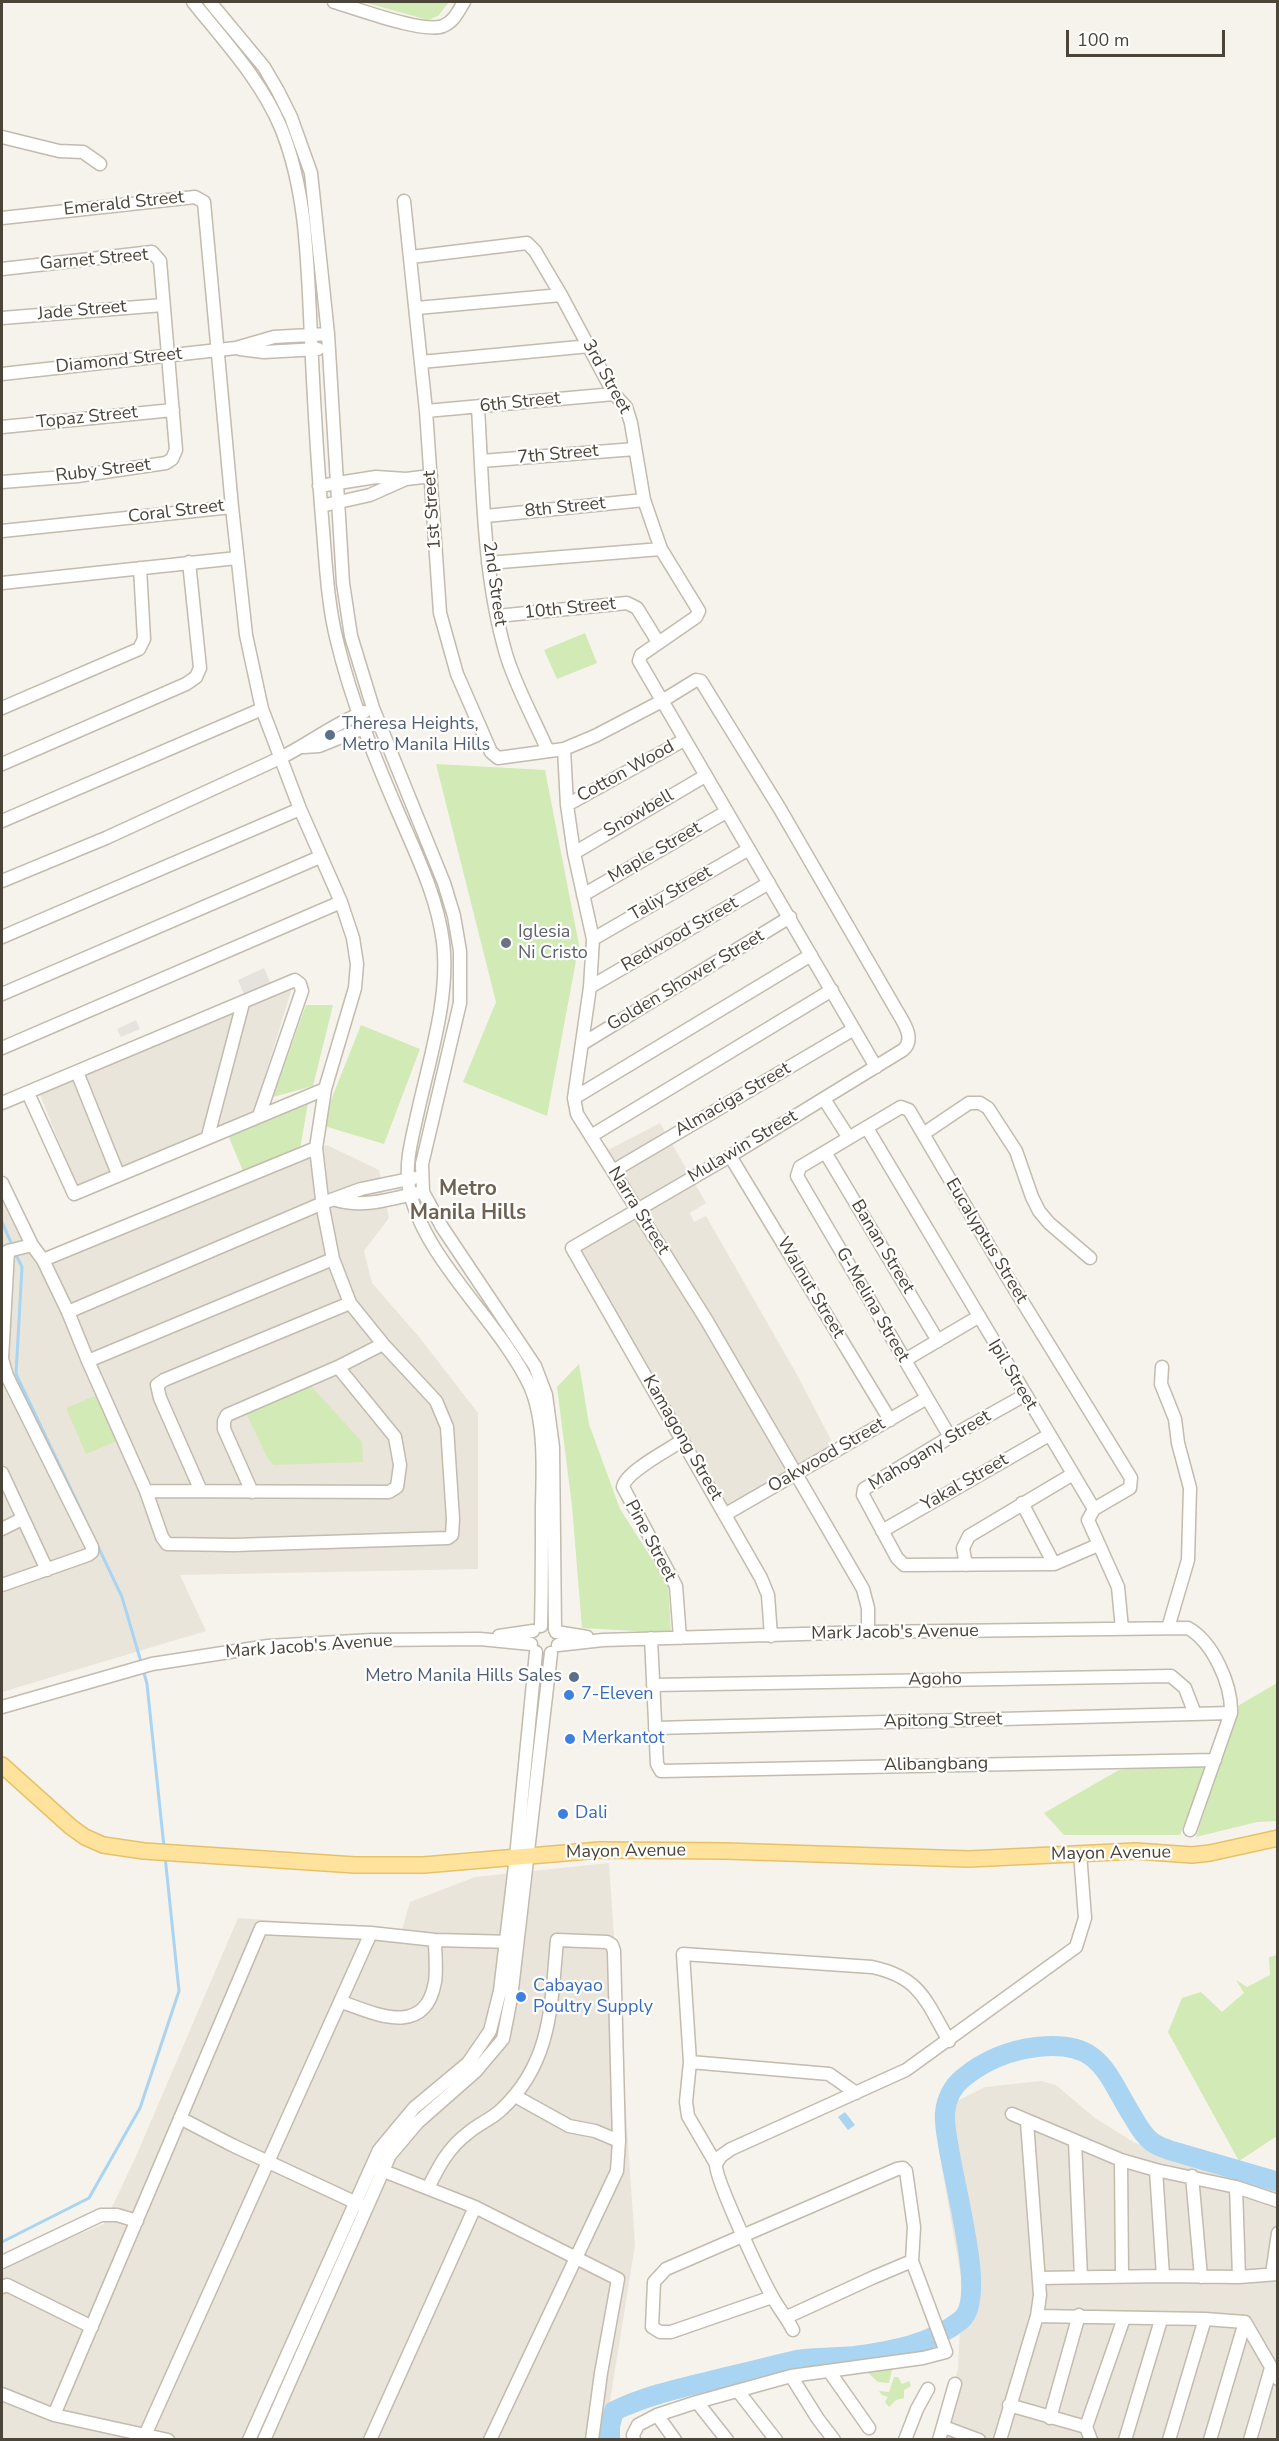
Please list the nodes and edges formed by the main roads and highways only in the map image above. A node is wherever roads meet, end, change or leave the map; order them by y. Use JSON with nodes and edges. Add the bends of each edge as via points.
{"nodes":[{"id":1,"x":2,"y":1766,"type":"edge"},
{"id":2,"x":1278,"y":1838,"type":"edge"}],
"edges":[{"from":1,"to":2,"type":"main road","name":"Mayon Avenue","via":[[71,1827],[103,1845],[151,1852],[355,1865],[424,1865],[611,1850],[969,1859],[1136,1851],[1201,1854]]}]}
